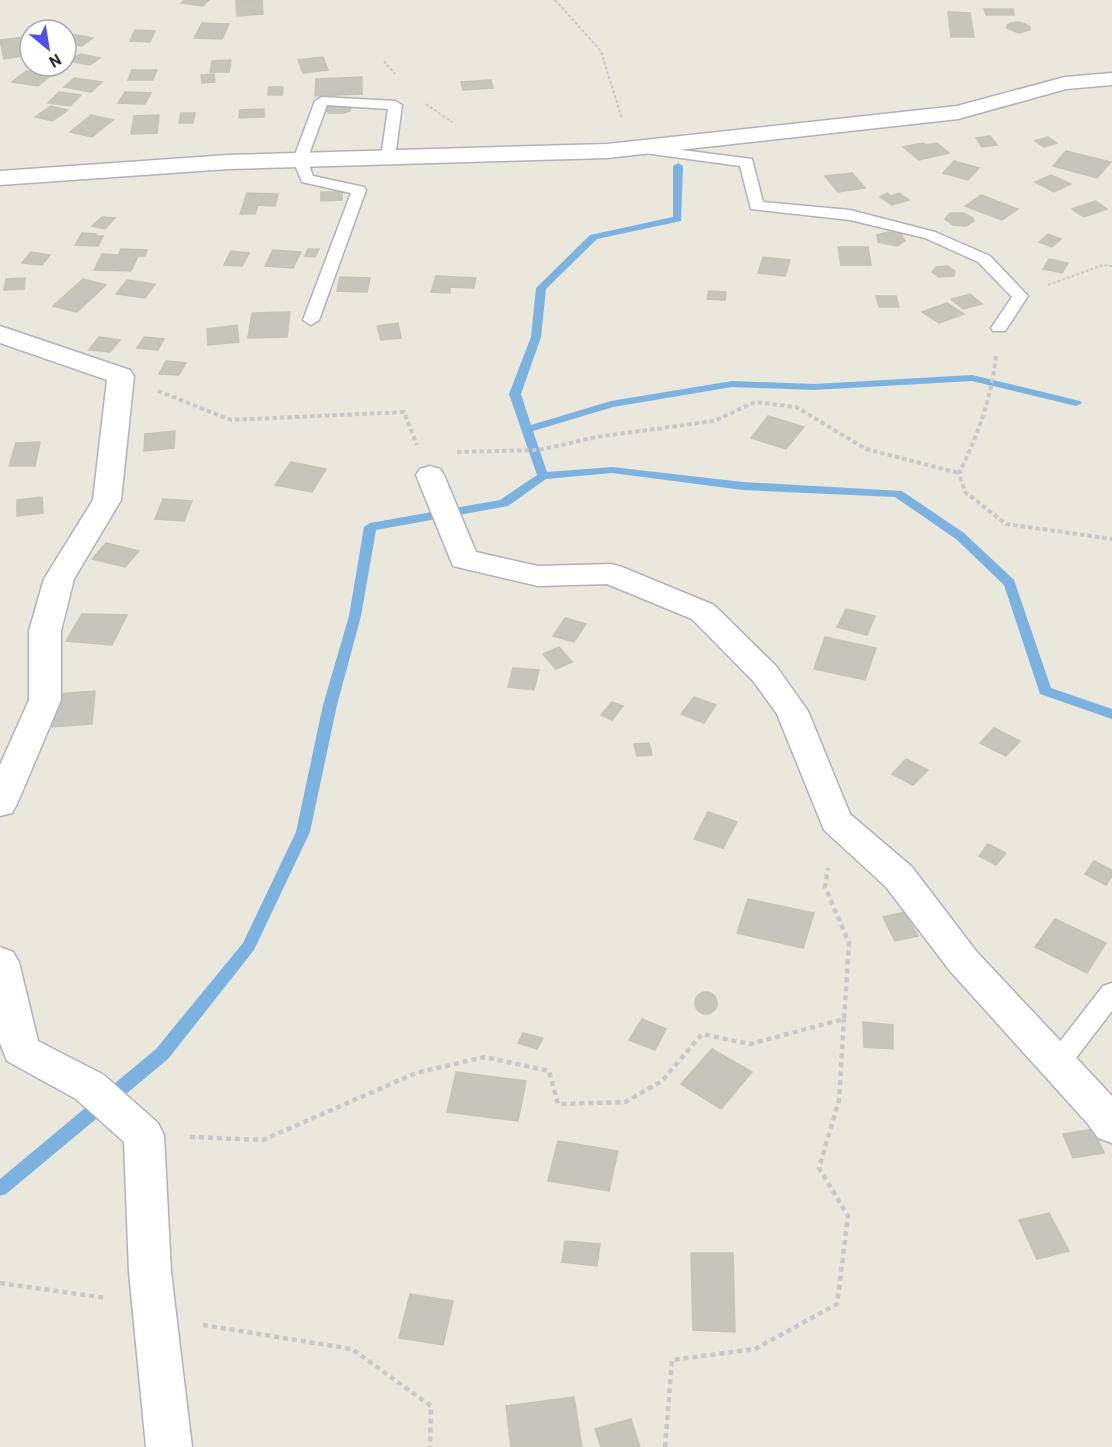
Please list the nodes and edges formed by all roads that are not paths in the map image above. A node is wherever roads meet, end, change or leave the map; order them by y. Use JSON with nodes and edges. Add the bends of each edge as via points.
{"nodes":[{"id":1,"x":1106,"y":77,"type":"edge"},
{"id":2,"x":632,"y":148,"type":"junction"},
{"id":3,"x":388,"y":157,"type":"junction"},
{"id":4,"x":300,"y":160,"type":"junction"},
{"id":5,"x":0,"y":178,"type":"edge"},
{"id":6,"x":311,"y":320,"type":"dead end"},
{"id":7,"x":999,"y":328,"type":"road end"},
{"id":8,"x":0,"y":334,"type":"edge"},
{"id":9,"x":425,"y":464,"type":"road end"},
{"id":10,"x":0,"y":804,"type":"edge"},
{"id":11,"x":0,"y":962,"type":"edge"},
{"id":12,"x":1112,"y":993,"type":"edge"},
{"id":13,"x":1057,"y":1064,"type":"junction"},
{"id":14,"x":1112,"y":1126,"type":"edge"},
{"id":15,"x":169,"y":1447,"type":"edge"}],
"edges":[{"from":1,"to":2,"type":"street","via":[[1065,83],[958,112]]},
{"from":2,"to":3,"type":"street"},
{"from":2,"to":7,"type":"lane","via":[[747,162],[756,207],[850,215],[930,235],[984,260],[1020,296]]},
{"from":3,"to":4,"type":"street"},
{"from":3,"to":4,"type":"lane","via":[[395,105],[322,101]]},
{"from":4,"to":5,"type":"street"},
{"from":4,"to":6,"type":"lane","via":[[307,179],[359,190]]},
{"from":8,"to":10,"type":"street","via":[[121,376],[107,500],[59,579],[45,631],[45,700]]},
{"from":9,"to":13,"type":"street","via":[[464,559],[538,576],[610,574],[703,612],[765,674],[792,711],[836,821],[899,877],[963,961]]},
{"from":11,"to":15,"type":"street","via":[[21,1050],[90,1087],[144,1135],[154,1308]]},
{"from":12,"to":13,"type":"lane"},
{"from":13,"to":14,"type":"street"}]}
